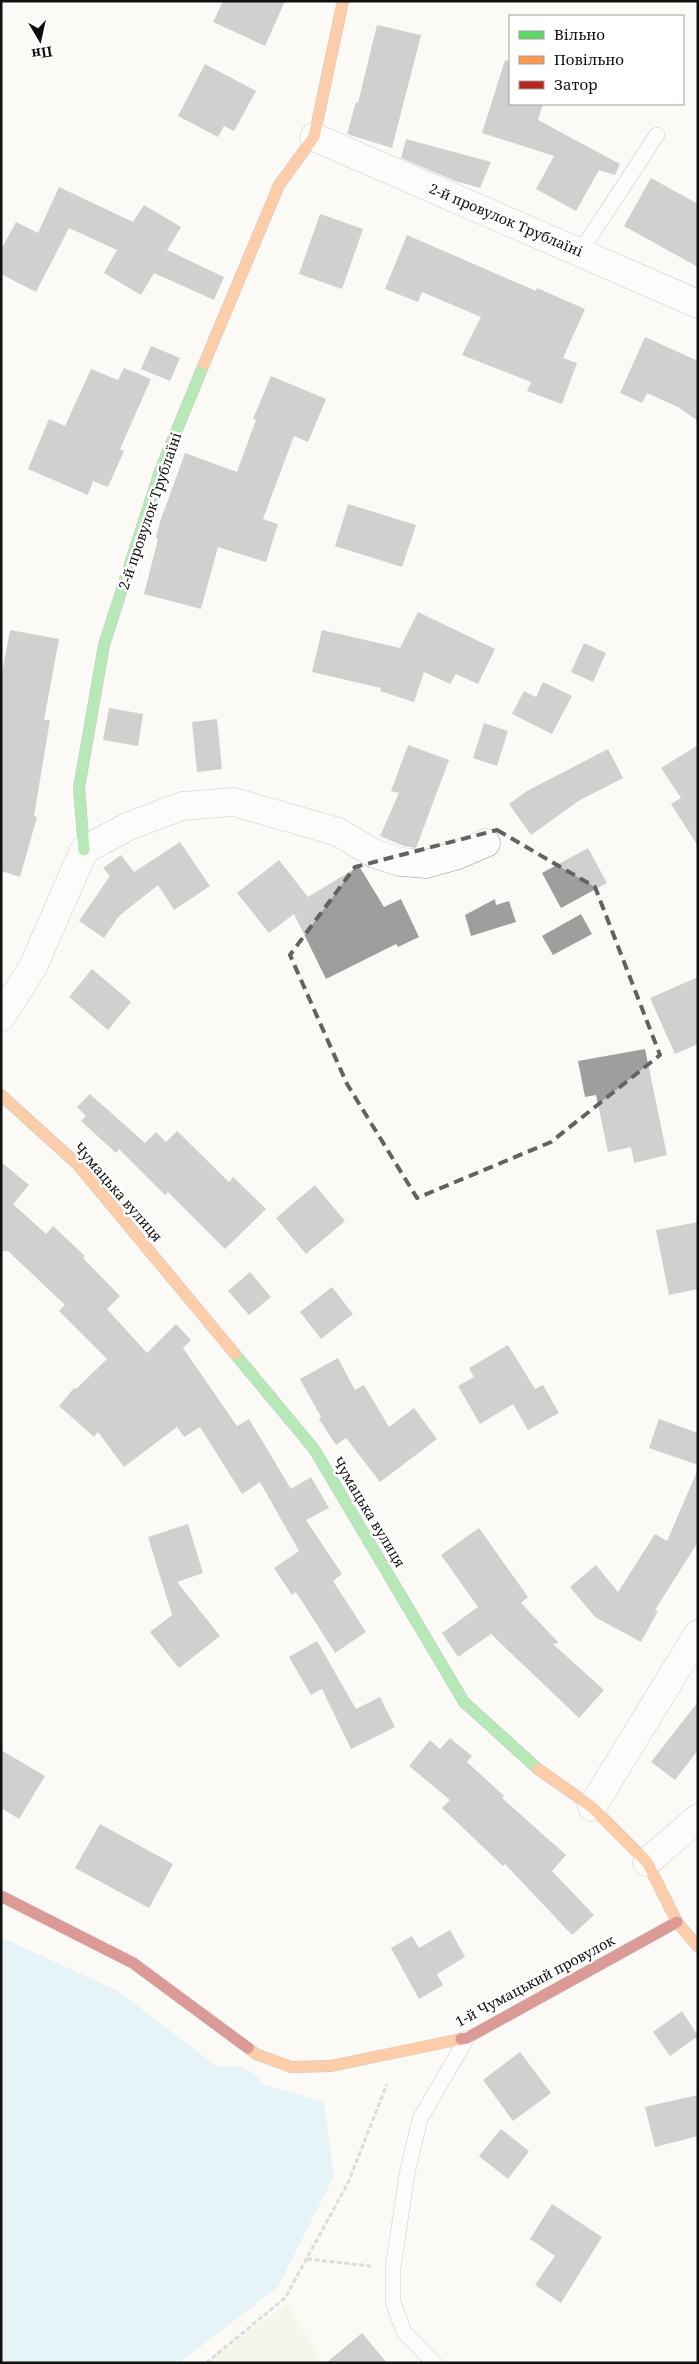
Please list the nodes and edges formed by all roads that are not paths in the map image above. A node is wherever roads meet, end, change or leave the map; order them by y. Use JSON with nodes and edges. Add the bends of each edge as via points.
{"nodes":[{"id":1,"x":343,"y":1,"type":"edge"},
{"id":2,"x":657,"y":135,"type":"dead end"},
{"id":3,"x":314,"y":137,"type":"junction"},
{"id":4,"x":580,"y":252,"type":"junction"},
{"id":5,"x":698,"y":304,"type":"edge"},
{"id":6,"x":486,"y":843,"type":"dead end"},
{"id":7,"x":84,"y":850,"type":"junction"},
{"id":8,"x":1,"y":1016,"type":"edge"},
{"id":9,"x":1,"y":1095,"type":"edge"},
{"id":10,"x":698,"y":1634,"type":"edge"},
{"id":11,"x":592,"y":1807,"type":"junction"},
{"id":12,"x":698,"y":1818,"type":"edge"},
{"id":13,"x":647,"y":1862,"type":"junction"},
{"id":14,"x":1,"y":1896,"type":"edge"},
{"id":15,"x":677,"y":1922,"type":"junction"},
{"id":16,"x":698,"y":1947,"type":"edge"},
{"id":17,"x":467,"y":2038,"type":"junction"},
{"id":18,"x":434,"y":2363,"type":"edge"}],
"edges":[{"from":1,"to":3,"type":"street","name":"2-й провулок Трублаїні"},
{"from":2,"to":4,"type":"lane"},
{"from":3,"to":4,"type":"street","name":"2-й провулок Трублаїні"},
{"from":3,"to":7,"type":"street","name":"2-й провулок Трублаїні","via":[[279,185],[154,489],[104,645],[78,788]]},
{"from":4,"to":5,"type":"street","name":"2-й провулок Трублаїні"},
{"from":6,"to":7,"type":"street","via":[[426,864],[401,862],[375,854],[338,832],[234,802],[182,806],[129,826]]},
{"from":7,"to":8,"type":"street","via":[[33,966]]},
{"from":9,"to":11,"type":"street","name":"Чумацька вулиця","via":[[77,1164],[314,1449],[464,1702],[543,1773]]},
{"from":10,"to":11,"type":"street"},
{"from":11,"to":13,"type":"street","name":"Чумацька вулиця"},
{"from":12,"to":13,"type":"street"},
{"from":13,"to":15,"type":"street","name":"Чумацька вулиця"},
{"from":14,"to":17,"type":"street","name":"1-й Чумацький провулок","via":[[133,1964],[256,2054],[291,2067],[331,2066]]},
{"from":15,"to":16,"type":"street","name":"Чумацька вулиця"},
{"from":15,"to":17,"type":"street","name":"1-й Чумацький провулок"},
{"from":17,"to":18,"type":"lane","via":[[420,2119],[407,2174],[393,2268],[393,2302],[404,2332]]}]}
